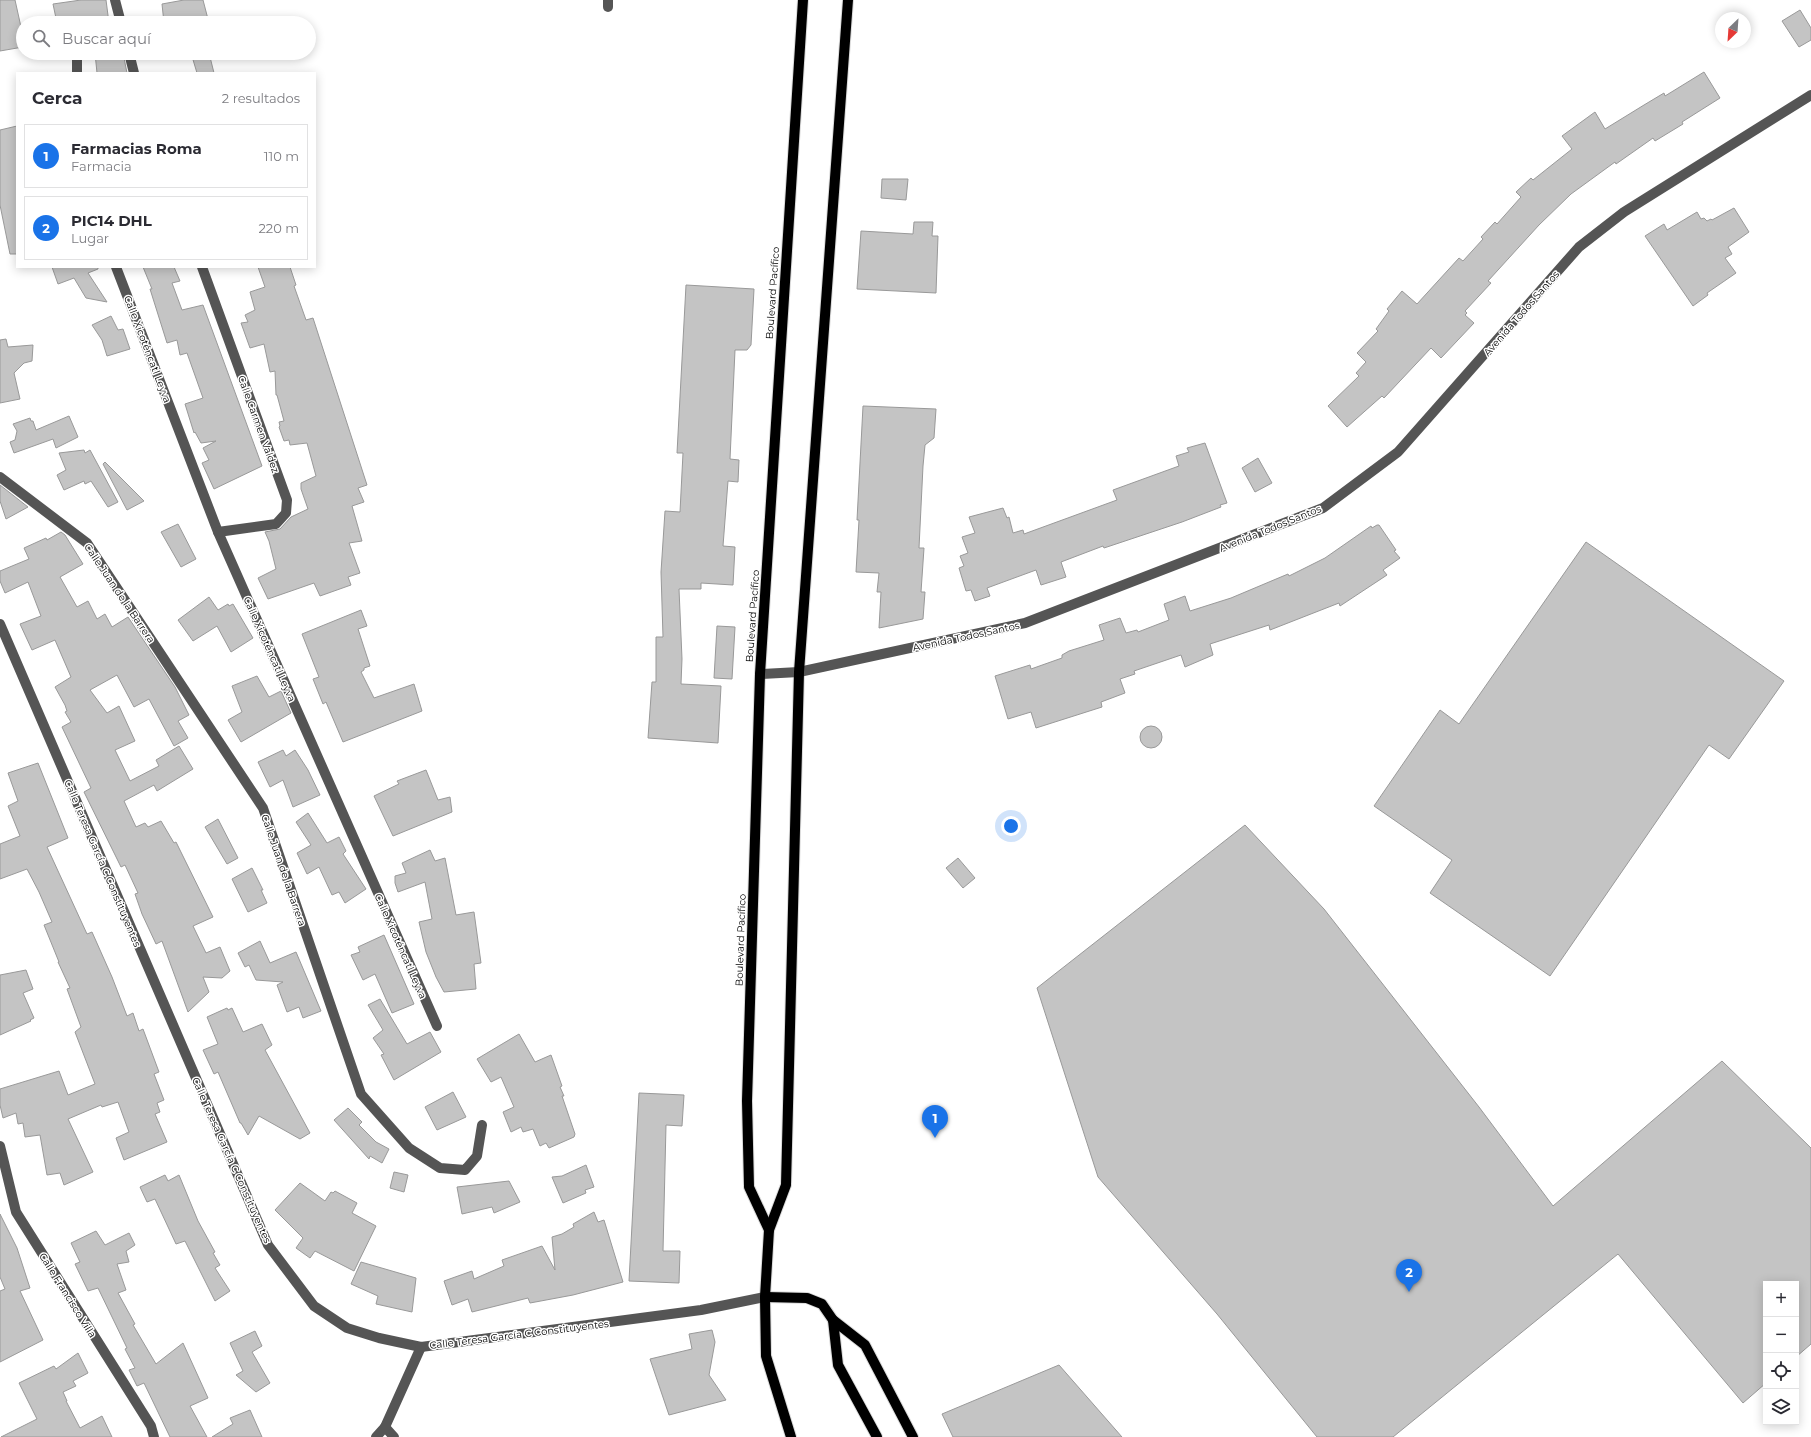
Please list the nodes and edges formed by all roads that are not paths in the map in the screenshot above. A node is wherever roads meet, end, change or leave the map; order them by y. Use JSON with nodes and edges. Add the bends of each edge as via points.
{"nodes":[{"id":1,"x":115,"y":0,"type":"edge"},
{"id":2,"x":803,"y":0,"type":"edge"},
{"id":3,"x":848,"y":0,"type":"edge"},
{"id":4,"x":119,"y":16,"type":"edge"},
{"id":5,"x":77,"y":60,"type":"edge"},
{"id":6,"x":131,"y":60,"type":"edge"},
{"id":7,"x":77,"y":72,"type":"edge"},
{"id":8,"x":134,"y":72,"type":"edge"},
{"id":9,"x":1811,"y":95,"type":"edge"},
{"id":10,"x":116,"y":268,"type":"edge"},
{"id":11,"x":202,"y":268,"type":"edge"},
{"id":12,"x":0,"y":477,"type":"edge"},
{"id":13,"x":218,"y":532,"type":"junction"},
{"id":14,"x":0,"y":624,"type":"edge"},
{"id":15,"x":799,"y":672,"type":"junction"},
{"id":16,"x":760,"y":674,"type":"junction"},
{"id":17,"x":437,"y":1026,"type":"dead end"},
{"id":18,"x":482,"y":1125,"type":"dead end"},
{"id":19,"x":0,"y":1146,"type":"edge"},
{"id":20,"x":769,"y":1230,"type":"junction"},
{"id":21,"x":765,"y":1297,"type":"junction"},
{"id":22,"x":833,"y":1320,"type":"junction"},
{"id":23,"x":421,"y":1347,"type":"junction"},
{"id":24,"x":385,"y":1427,"type":"junction"},
{"id":25,"x":154,"y":1437,"type":"edge"},
{"id":26,"x":376,"y":1437,"type":"edge"},
{"id":27,"x":394,"y":1437,"type":"edge"},
{"id":28,"x":791,"y":1437,"type":"edge"},
{"id":29,"x":877,"y":1437,"type":"edge"},
{"id":30,"x":913,"y":1437,"type":"edge"}],
"edges":[{"from":1,"to":4,"type":"street"},
{"from":2,"to":16,"type":"main road","name":"Boulevard Pacífico"},
{"from":3,"to":15,"type":"main road","name":"Boulevard Pacífico"},
{"from":5,"to":7,"type":"street"},
{"from":6,"to":8,"type":"street"},
{"from":9,"to":15,"type":"street","name":"Avenida Todos Santos","via":[[1624,212],[1579,247],[1398,452],[1323,508],[1025,623]]},
{"from":10,"to":13,"type":"street","name":"Calle Xicoténcatl Leyva"},
{"from":11,"to":13,"type":"street","name":"Calle Carmen Valdez","via":[[287,500],[286,514],[276,524]]},
{"from":12,"to":18,"type":"street","name":"Calle Juan de la Barrera","via":[[87,543],[263,808],[361,1094],[409,1148],[440,1168],[465,1170],[477,1156]]},
{"from":13,"to":17,"type":"street","name":"Calle Xicoténcatl Leyva"},
{"from":14,"to":23,"type":"street","name":"Calle Teresa García C Constituyentes","via":[[268,1245],[314,1306],[346,1328]]},
{"from":15,"to":16,"type":"street","name":"Avenida Todos Santos"},
{"from":15,"to":20,"type":"main road","name":"Boulevard Pacífico","via":[[786,1185]]},
{"from":16,"to":20,"type":"main road","name":"Boulevard Pacífico","via":[[747,1109],[749,1186]]},
{"from":19,"to":25,"type":"street","name":"Calle Francisco Villa","via":[[16,1212],[151,1426]]},
{"from":20,"to":21,"type":"main road","name":"Boulevard Pacífico"},
{"from":21,"to":22,"type":"main road","via":[[816,1300],[826,1308]]},
{"from":21,"to":23,"type":"street","name":"Calle Teresa García C Constituyentes","via":[[701,1310]]},
{"from":21,"to":28,"type":"main road","name":"Boulevard Pacífico","via":[[766,1356]]},
{"from":22,"to":29,"type":"main road","via":[[838,1365]]},
{"from":22,"to":30,"type":"main road","via":[[865,1345]]},
{"from":23,"to":24,"type":"street"},
{"from":24,"to":26,"type":"street"},
{"from":24,"to":27,"type":"street"}]}
